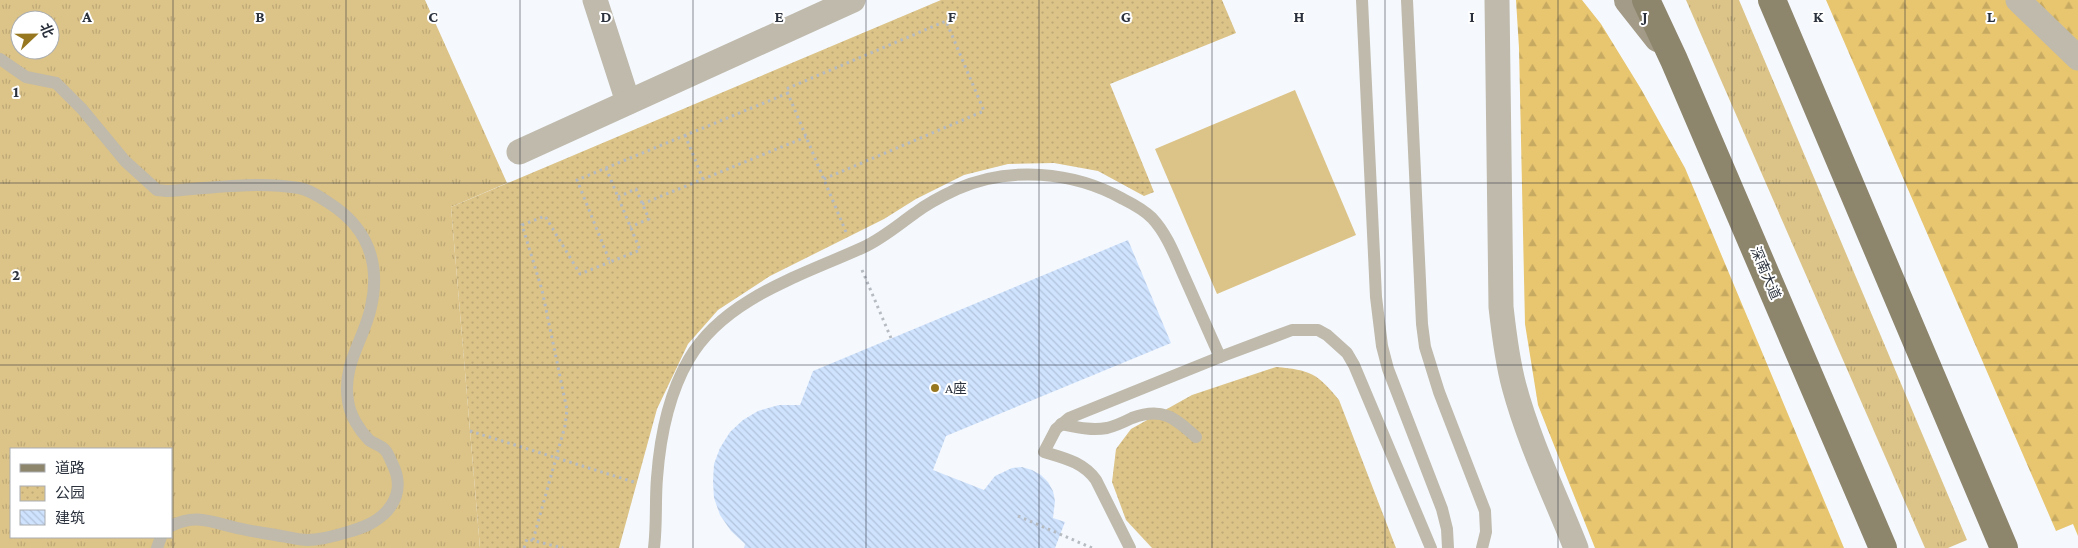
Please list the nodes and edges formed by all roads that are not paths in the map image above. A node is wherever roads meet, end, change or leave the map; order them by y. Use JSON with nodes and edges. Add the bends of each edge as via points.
{"nodes":[{"id":1,"x":594,"y":0,"type":"edge"},
{"id":2,"x":1362,"y":0,"type":"edge"},
{"id":3,"x":1407,"y":0,"type":"edge"},
{"id":4,"x":1497,"y":0,"type":"edge"},
{"id":5,"x":1628,"y":0,"type":"edge"},
{"id":6,"x":1646,"y":0,"type":"edge"},
{"id":7,"x":1772,"y":0,"type":"edge"},
{"id":8,"x":2018,"y":0,"type":"edge"},
{"id":9,"x":837,"y":3,"type":"edge"},
{"id":10,"x":2078,"y":58,"type":"edge"},
{"id":11,"x":0,"y":60,"type":"edge"},
{"id":12,"x":1674,"y":60,"type":"junction"},
{"id":13,"x":628,"y":102,"type":"junction"},
{"id":14,"x":519,"y":152,"type":"dead end"},
{"id":15,"x":1220,"y":357,"type":"junction"},
{"id":16,"x":1061,"y":424,"type":"junction"},
{"id":17,"x":1196,"y":437,"type":"dead end"},
{"id":18,"x":172,"y":525,"type":"edge"},
{"id":19,"x":1999,"y":538,"type":"edge"},
{"id":20,"x":654,"y":548,"type":"edge"},
{"id":21,"x":1130,"y":548,"type":"edge"},
{"id":22,"x":1431,"y":548,"type":"edge"},
{"id":23,"x":1448,"y":548,"type":"edge"},
{"id":24,"x":1482,"y":548,"type":"edge"},
{"id":25,"x":1576,"y":548,"type":"edge"},
{"id":26,"x":1883,"y":548,"type":"edge"}],
"edges":[{"from":1,"to":13,"type":"street"},
{"from":2,"to":23,"type":"lane","via":[[1376,297],[1382,346],[1442,509]]},
{"from":3,"to":24,"type":"lane","via":[[1422,324],[1439,392],[1486,511]]},
{"from":4,"to":25,"type":"street","via":[[1504,336],[1522,410]]},
{"from":5,"to":12,"type":"main road"},
{"from":6,"to":12,"type":"main road","name":"深南大道"},
{"from":7,"to":19,"type":"main road"},
{"from":8,"to":10,"type":"street"},
{"from":9,"to":13,"type":"street"},
{"from":11,"to":18,"type":"lane","via":[[26,77],[56,83],[125,161],[157,190],[255,186],[301,188],[340,210],[353,222],[371,254],[374,275],[372,305],[351,357],[348,401],[358,426],[370,441],[386,450],[398,474],[400,487],[387,511],[363,528],[306,540],[202,518],[182,520]]},
{"from":12,"to":26,"type":"main road","name":"深南大道"},
{"from":13,"to":14,"type":"street"},
{"from":15,"to":16,"type":"lane"},
{"from":15,"to":20,"type":"lane","via":[[1170,243],[1152,218],[1112,192],[1083,182],[1029,174],[982,180],[929,204],[881,238],[773,288],[714,326],[688,360],[671,397],[662,434]]},
{"from":15,"to":22,"type":"lane","via":[[1292,330],[1318,330],[1338,343],[1354,365]]},
{"from":16,"to":17,"type":"lane","via":[[1097,429],[1158,412],[1167,414]]},
{"from":16,"to":21,"type":"lane","via":[[1044,452],[1076,462],[1091,472]]}]}
